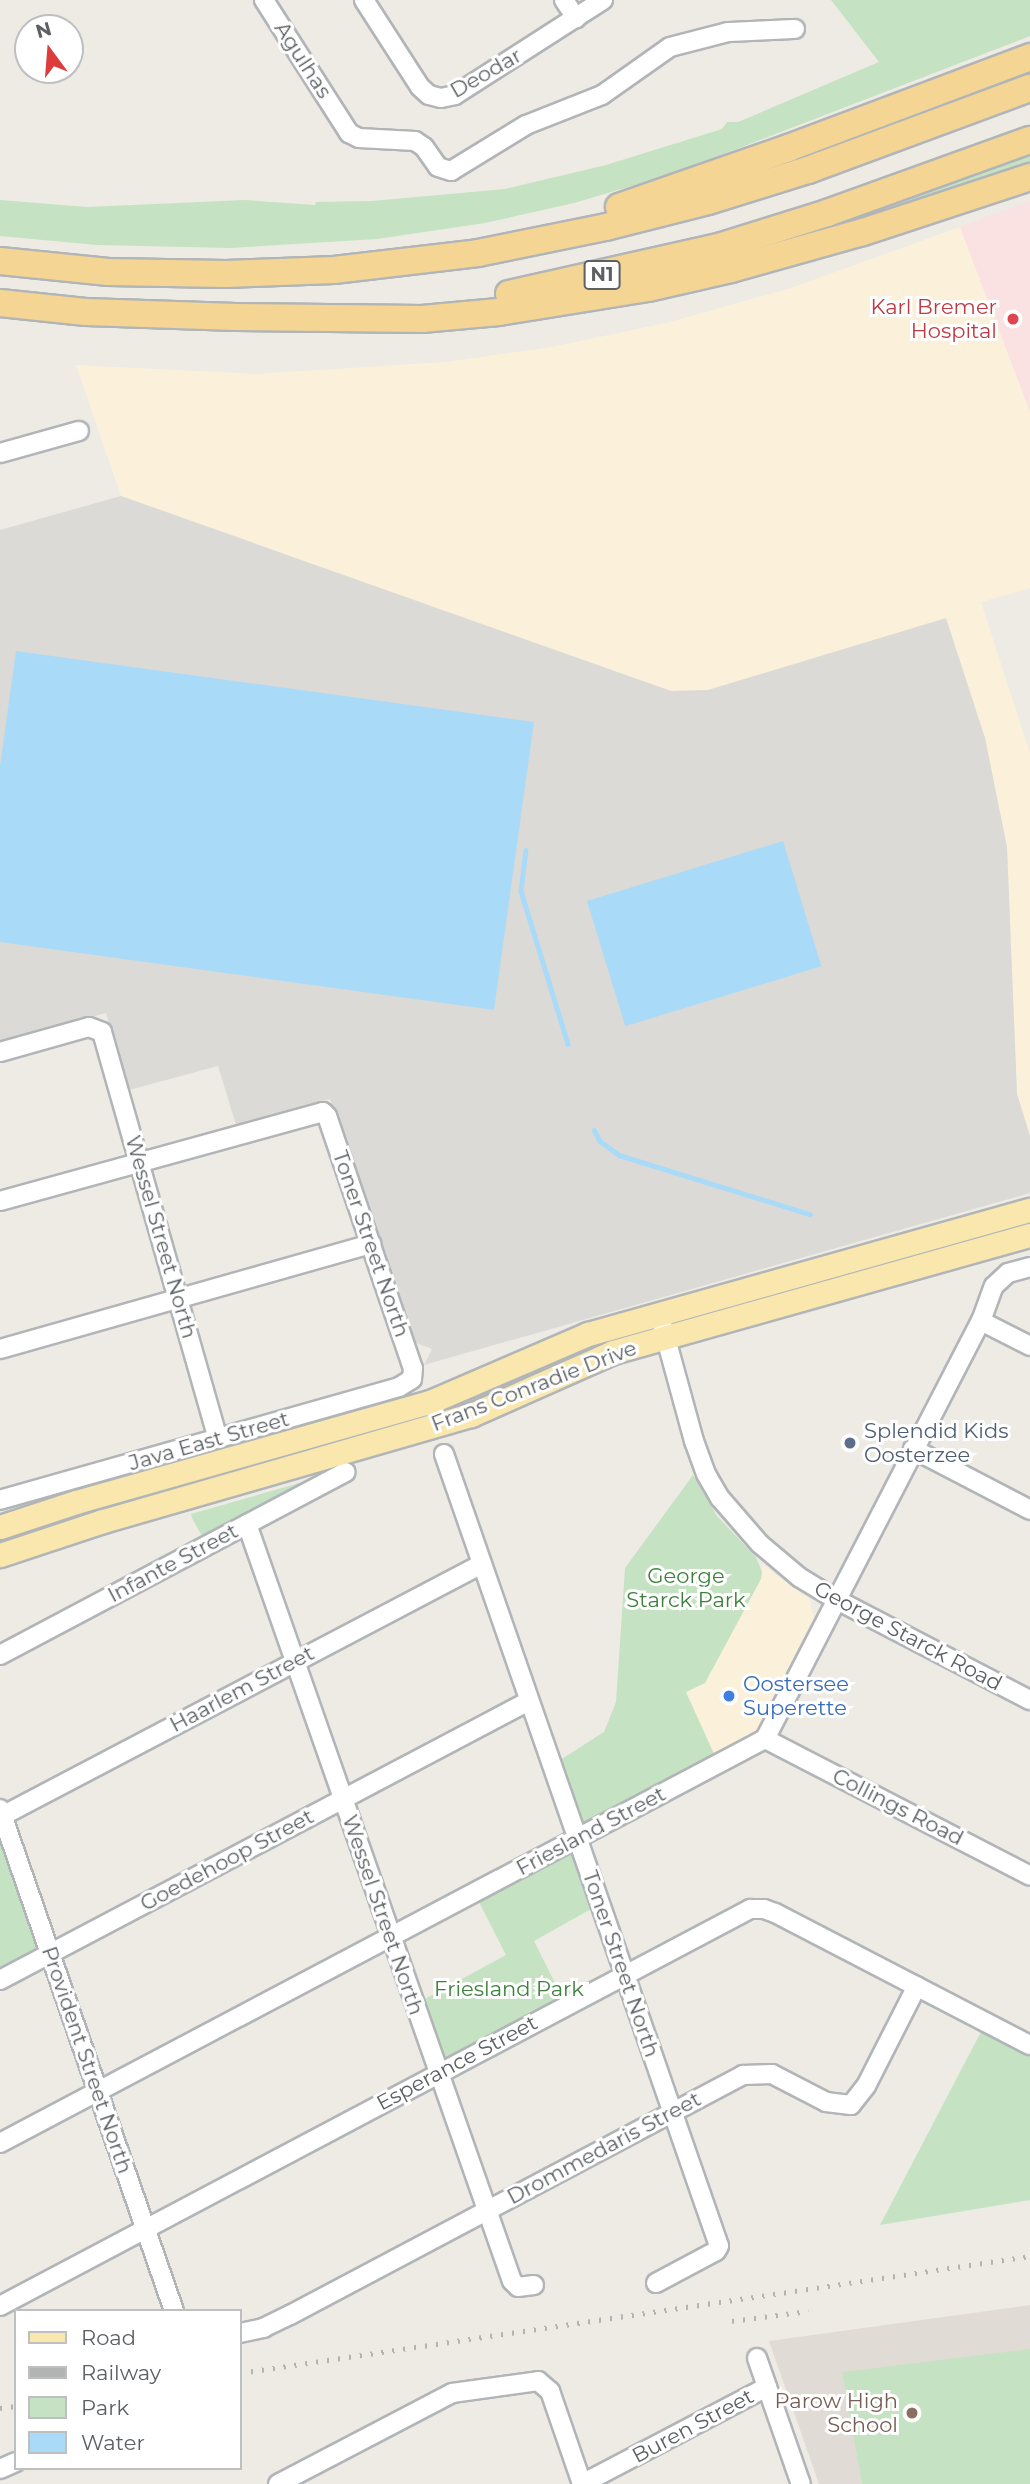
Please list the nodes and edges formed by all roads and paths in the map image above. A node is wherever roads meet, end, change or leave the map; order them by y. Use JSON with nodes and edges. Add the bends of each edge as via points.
{"nodes":[{"id":1,"x":264,"y":0,"type":"edge"},
{"id":2,"x":364,"y":0,"type":"edge"},
{"id":3,"x":564,"y":0,"type":"edge"},
{"id":4,"x":603,"y":0,"type":"edge"},
{"id":5,"x":576,"y":18,"type":"junction"},
{"id":6,"x":795,"y":29,"type":"dead end"},
{"id":7,"x":1030,"y":57,"type":"edge"},
{"id":8,"x":1030,"y":88,"type":"edge"},
{"id":9,"x":1030,"y":140,"type":"edge"},
{"id":10,"x":1030,"y":177,"type":"edge"},
{"id":11,"x":0,"y":261,"type":"edge"},
{"id":12,"x":400,"y":264,"type":"junction"},
{"id":13,"x":0,"y":303,"type":"edge"},
{"id":14,"x":236,"y":317,"type":"junction"},
{"id":15,"x":79,"y":431,"type":"dead end"},
{"id":16,"x":0,"y":453,"type":"edge"},
{"id":17,"x":0,"y":1052,"type":"edge"},
{"id":18,"x":140,"y":1162,"type":"junction"},
{"id":19,"x":0,"y":1200,"type":"edge"},
{"id":20,"x":1030,"y":1210,"type":"edge"},
{"id":21,"x":1030,"y":1235,"type":"edge"},
{"id":22,"x":371,"y":1244,"type":"junction"},
{"id":23,"x":1030,"y":1270,"type":"edge"},
{"id":24,"x":178,"y":1298,"type":"junction"},
{"id":25,"x":659,"y":1313,"type":"junction"},
{"id":26,"x":983,"y":1316,"type":"junction"},
{"id":27,"x":666,"y":1337,"type":"junction"},
{"id":28,"x":1030,"y":1346,"type":"edge"},
{"id":29,"x":0,"y":1349,"type":"edge"},
{"id":30,"x":413,"y":1375,"type":"joint"},
{"id":31,"x":218,"y":1439,"type":"junction"},
{"id":32,"x":913,"y":1449,"type":"junction"},
{"id":33,"x":444,"y":1454,"type":"dead end"},
{"id":34,"x":346,"y":1472,"type":"dead end"},
{"id":35,"x":0,"y":1500,"type":"edge"},
{"id":36,"x":1030,"y":1510,"type":"edge"},
{"id":37,"x":247,"y":1524,"type":"junction"},
{"id":38,"x":0,"y":1527,"type":"edge"},
{"id":39,"x":0,"y":1555,"type":"edge"},
{"id":40,"x":482,"y":1564,"type":"junction"},
{"id":41,"x":835,"y":1599,"type":"junction"},
{"id":42,"x":0,"y":1654,"type":"edge"},
{"id":43,"x":295,"y":1661,"type":"junction"},
{"id":44,"x":1030,"y":1700,"type":"edge"},
{"id":45,"x":529,"y":1701,"type":"junction"},
{"id":46,"x":765,"y":1739,"type":"junction"},
{"id":47,"x":343,"y":1799,"type":"junction"},
{"id":48,"x":1,"y":1812,"type":"edge"},
{"id":49,"x":577,"y":1839,"type":"junction"},
{"id":50,"x":1030,"y":1875,"type":"edge"},
{"id":51,"x":391,"y":1937,"type":"junction"},
{"id":52,"x":49,"y":1954,"type":"junction"},
{"id":53,"x":624,"y":1975,"type":"junction"},
{"id":54,"x":0,"y":1980,"type":"edge"},
{"id":55,"x":917,"y":1986,"type":"junction"},
{"id":56,"x":1030,"y":2045,"type":"edge"},
{"id":57,"x":438,"y":2073,"type":"junction"},
{"id":58,"x":98,"y":2091,"type":"junction"},
{"id":59,"x":673,"y":2112,"type":"junction"},
{"id":60,"x":0,"y":2143,"type":"edge"},
{"id":61,"x":486,"y":2210,"type":"junction"},
{"id":62,"x":146,"y":2228,"type":"junction"},
{"id":63,"x":656,"y":2283,"type":"dead end"},
{"id":64,"x":534,"y":2285,"type":"dead end"},
{"id":65,"x":0,"y":2306,"type":"edge"},
{"id":66,"x":173,"y":2309,"type":"edge"},
{"id":67,"x":242,"y":2333,"type":"edge"},
{"id":68,"x":757,"y":2358,"type":"dead end"},
{"id":69,"x":767,"y":2387,"type":"junction"},
{"id":70,"x":278,"y":2484,"type":"edge"},
{"id":71,"x":582,"y":2484,"type":"edge"},
{"id":72,"x":801,"y":2484,"type":"edge"}],
"edges":[{"from":1,"to":6,"type":"street","name":"Agulhas","via":[[349,132],[359,138],[412,139],[438,167],[451,171],[526,125],[602,95],[670,47],[729,32]]},
{"from":2,"to":5,"type":"street","name":"Deodar","via":[[420,87],[441,98],[455,95]]},
{"from":3,"to":5,"type":"street"},
{"from":4,"to":5,"type":"street","name":"Deodar"},
{"from":7,"to":12,"type":"highway","via":[[623,206]]},
{"from":8,"to":12,"type":"highway","number":"N1","via":[[808,170],[708,201],[550,240]]},
{"from":9,"to":14,"type":"highway","number":"N1","via":[[827,213],[617,272],[449,303],[341,314]]},
{"from":10,"to":14,"type":"highway","via":[[863,232],[648,288],[547,306],[422,319]]},
{"from":11,"to":12,"type":"highway","number":"N1","via":[[108,272],[226,274]]},
{"from":13,"to":14,"type":"highway","number":"N1","via":[[86,312]]},
{"from":15,"to":16,"type":"street"},
{"from":17,"to":18,"type":"street","name":"Wessel Street North","via":[[97,1028],[103,1035]]},
{"from":18,"to":19,"type":"street"},
{"from":18,"to":22,"type":"street","name":"Toner Street North","via":[[317,1111],[326,1114]]},
{"from":18,"to":24,"type":"street","name":"Wessel Street North"},
{"from":20,"to":25,"type":"main road","name":"Frans Conradie Drive"},
{"from":21,"to":27,"type":"main road","name":"Frans Conradie Drive"},
{"from":22,"to":24,"type":"street"},
{"from":22,"to":30,"type":"street","name":"Toner Street North"},
{"from":23,"to":26,"type":"street","via":[[1008,1280]]},
{"from":24,"to":29,"type":"street"},
{"from":24,"to":31,"type":"street","name":"Wessel Street North"},
{"from":25,"to":27,"type":"street","name":"George Starck Road"},
{"from":25,"to":38,"type":"main road","name":"Frans Conradie Drive","via":[[588,1334],[430,1402]]},
{"from":26,"to":28,"type":"street"},
{"from":26,"to":32,"type":"street"},
{"from":27,"to":39,"type":"main road","name":"Frans Conradie Drive","via":[[586,1362],[471,1415]]},
{"from":27,"to":41,"type":"street","name":"George Starck Road","via":[[694,1441],[720,1498],[772,1556]]},
{"from":30,"to":31,"type":"street","name":"Java East Street","via":[[400,1387]]},
{"from":31,"to":35,"type":"street","name":"Java East Street"},
{"from":32,"to":36,"type":"street"},
{"from":32,"to":41,"type":"street"},
{"from":33,"to":40,"type":"street","name":"Toner Street North"},
{"from":34,"to":37,"type":"street","name":"Infante Street"},
{"from":37,"to":42,"type":"street","name":"Infante Street"},
{"from":37,"to":43,"type":"street","name":"Wessel Street North"},
{"from":40,"to":43,"type":"street","name":"Haarlem Street"},
{"from":40,"to":45,"type":"street","name":"Toner Street North"},
{"from":41,"to":44,"type":"street","name":"George Starck Road"},
{"from":41,"to":46,"type":"street"},
{"from":43,"to":47,"type":"street","name":"Wessel Street North"},
{"from":43,"to":48,"type":"street","name":"Haarlem Street"},
{"from":45,"to":47,"type":"street","name":"Goedehoop Street"},
{"from":45,"to":49,"type":"street","name":"Toner Street North"},
{"from":46,"to":49,"type":"street","name":"Friesland Street"},
{"from":46,"to":50,"type":"street","name":"Collings Road"},
{"from":47,"to":51,"type":"street","name":"Wessel Street North"},
{"from":47,"to":52,"type":"street","name":"Goedehoop Street"},
{"from":48,"to":52,"type":"street","name":"Provident Street North"},
{"from":49,"to":51,"type":"street","name":"Friesland Street"},
{"from":49,"to":53,"type":"street","name":"Toner Street North"},
{"from":51,"to":57,"type":"street","name":"Wessel Street North"},
{"from":51,"to":58,"type":"street","name":"Friesland Street"},
{"from":52,"to":54,"type":"street","name":"Goedehoop Street"},
{"from":52,"to":58,"type":"street","name":"Provident Street North"},
{"from":53,"to":55,"type":"street","name":"Esperance Street","via":[[757,1908]]},
{"from":53,"to":57,"type":"street","name":"Esperance Street"},
{"from":53,"to":59,"type":"street","name":"Toner Street North"},
{"from":55,"to":56,"type":"street","name":"Esperance Street"},
{"from":55,"to":59,"type":"street","name":"Drommedaris Street","via":[[866,2086],[851,2105],[826,2102],[762,2072],[743,2075]]},
{"from":57,"to":61,"type":"street","name":"Wessel Street North"},
{"from":57,"to":62,"type":"street","name":"Esperance Street"},
{"from":58,"to":60,"type":"street","name":"Friesland Street"},
{"from":58,"to":62,"type":"street","name":"Provident Street North"},
{"from":59,"to":61,"type":"street","name":"Drommedaris Street"},
{"from":59,"to":63,"type":"street","name":"Toner Street North","via":[[719,2246]]},
{"from":61,"to":64,"type":"street","name":"Wessel Street North","via":[[514,2285]]},
{"from":61,"to":67,"type":"street","name":"Drommedaris Street","via":[[283,2319]]},
{"from":62,"to":65,"type":"street","name":"Esperance Street"},
{"from":62,"to":66,"type":"street","name":"Provident Street North"},
{"from":68,"to":69,"type":"street"},
{"from":69,"to":71,"type":"street","name":"Buren Street"},
{"from":69,"to":72,"type":"street"},
{"from":70,"to":71,"type":"street","via":[[452,2393],[538,2381],[547,2386]]}]}
